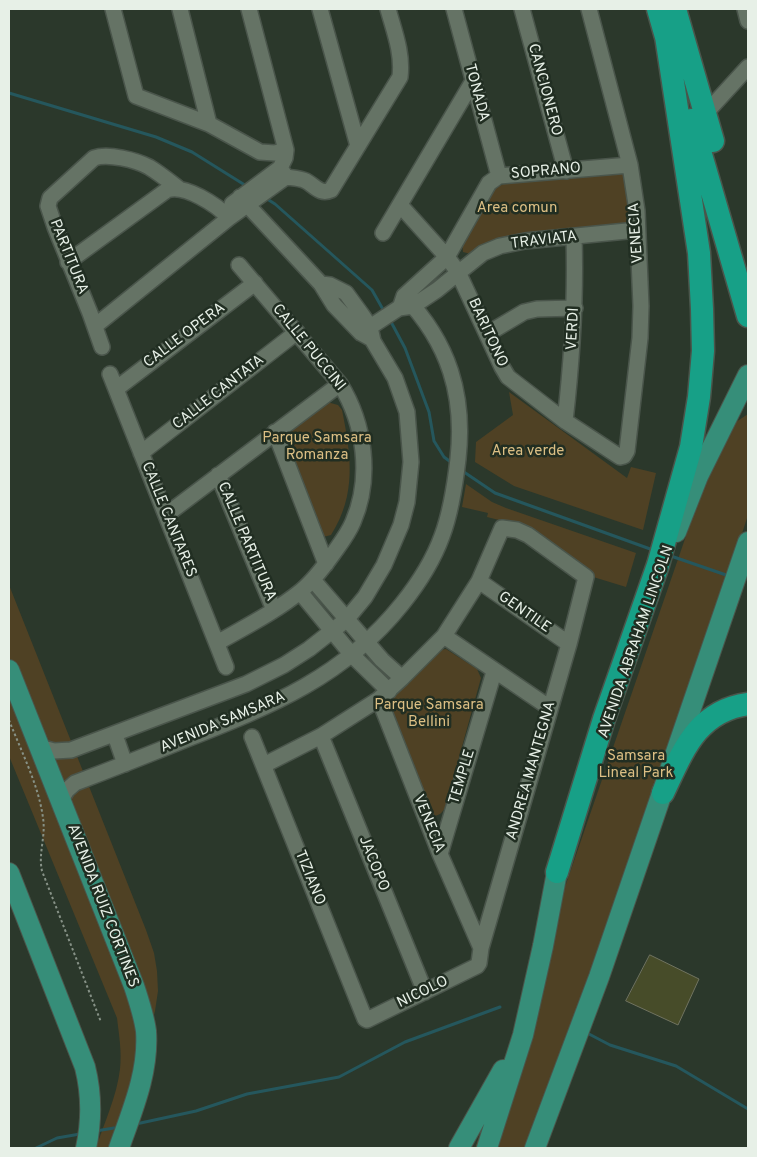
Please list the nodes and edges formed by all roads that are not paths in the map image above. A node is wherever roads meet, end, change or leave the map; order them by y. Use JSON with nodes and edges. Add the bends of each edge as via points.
{"nodes":[{"id":1,"x":113,"y":9,"type":"edge"},
{"id":2,"x":180,"y":9,"type":"edge"},
{"id":3,"x":250,"y":9,"type":"edge"},
{"id":4,"x":320,"y":9,"type":"edge"},
{"id":5,"x":388,"y":9,"type":"edge"},
{"id":6,"x":454,"y":9,"type":"edge"},
{"id":7,"x":522,"y":9,"type":"edge"},
{"id":8,"x":589,"y":9,"type":"edge"},
{"id":9,"x":658,"y":9,"type":"edge"},
{"id":10,"x":675,"y":9,"type":"edge"},
{"id":11,"x":746,"y":9,"type":"edge"},
{"id":12,"x":748,"y":21,"type":"edge"},
{"id":13,"x":666,"y":36,"type":"junction"},
{"id":14,"x":748,"y":67,"type":"edge"},
{"id":15,"x":473,"y":81,"type":"junction"},
{"id":16,"x":705,"y":114,"type":"junction"},
{"id":17,"x":209,"y":124,"type":"junction"},
{"id":18,"x":358,"y":146,"type":"junction"},
{"id":19,"x":286,"y":150,"type":"junction"},
{"id":20,"x":630,"y":164,"type":"junction"},
{"id":21,"x":566,"y":171,"type":"junction"},
{"id":22,"x":283,"y":173,"type":"junction"},
{"id":23,"x":499,"y":176,"type":"junction"},
{"id":24,"x":178,"y":188,"type":"junction"},
{"id":25,"x":247,"y":199,"type":"junction"},
{"id":26,"x":400,"y":205,"type":"junction"},
{"id":27,"x":226,"y":215,"type":"junction"},
{"id":28,"x":637,"y":230,"type":"junction"},
{"id":29,"x":384,"y":233,"type":"dead end"},
{"id":30,"x":574,"y":237,"type":"junction"},
{"id":31,"x":447,"y":256,"type":"junction"},
{"id":32,"x":68,"y":262,"type":"junction"},
{"id":33,"x":748,"y":262,"type":"edge"},
{"id":34,"x":239,"y":265,"type":"dead end"},
{"id":35,"x":458,"y":272,"type":"junction"},
{"id":36,"x":254,"y":283,"type":"junction"},
{"id":37,"x":405,"y":303,"type":"junction"},
{"id":38,"x":575,"y":308,"type":"junction"},
{"id":39,"x":748,"y":316,"type":"edge"},
{"id":40,"x":95,"y":326,"type":"junction"},
{"id":41,"x":297,"y":332,"type":"junction"},
{"id":42,"x":368,"y":334,"type":"junction"},
{"id":43,"x":487,"y":334,"type":"junction"},
{"id":44,"x":102,"y":347,"type":"dead end"},
{"id":45,"x":110,"y":374,"type":"dead end"},
{"id":46,"x":748,"y":375,"type":"edge"},
{"id":47,"x":340,"y":384,"type":"junction"},
{"id":48,"x":116,"y":388,"type":"junction"},
{"id":49,"x":565,"y":421,"type":"junction"},
{"id":50,"x":275,"y":432,"type":"junction"},
{"id":51,"x":141,"y":453,"type":"junction"},
{"id":52,"x":620,"y":457,"type":"joint"},
{"id":53,"x":218,"y":475,"type":"junction"},
{"id":54,"x":166,"y":515,"type":"junction"},
{"id":55,"x":748,"y":542,"type":"edge"},
{"id":56,"x":326,"y":564,"type":"junction"},
{"id":57,"x":313,"y":580,"type":"junction"},
{"id":58,"x":479,"y":581,"type":"junction"},
{"id":59,"x":300,"y":592,"type":"junction"},
{"id":60,"x":274,"y":610,"type":"junction"},
{"id":61,"x":346,"y":620,"type":"junction"},
{"id":62,"x":333,"y":631,"type":"junction"},
{"id":63,"x":444,"y":636,"type":"junction"},
{"id":64,"x":217,"y":643,"type":"junction"},
{"id":65,"x":367,"y":643,"type":"junction"},
{"id":66,"x":569,"y":644,"type":"junction"},
{"id":67,"x":352,"y":655,"type":"junction"},
{"id":68,"x":226,"y":667,"type":"dead end"},
{"id":69,"x":9,"y":670,"type":"edge"},
{"id":70,"x":494,"y":672,"type":"junction"},
{"id":71,"x":402,"y":678,"type":"junction"},
{"id":72,"x":384,"y":695,"type":"junction"},
{"id":73,"x":748,"y":704,"type":"edge"},
{"id":74,"x":550,"y":708,"type":"junction"},
{"id":75,"x":115,"y":735,"type":"junction"},
{"id":76,"x":321,"y":736,"type":"junction"},
{"id":77,"x":252,"y":738,"type":"dead end"},
{"id":78,"x":38,"y":746,"type":"junction"},
{"id":79,"x":125,"y":764,"type":"junction"},
{"id":80,"x":264,"y":765,"type":"junction"},
{"id":81,"x":662,"y":792,"type":"junction"},
{"id":82,"x":61,"y":800,"type":"junction"},
{"id":83,"x":440,"y":854,"type":"junction"},
{"id":84,"x":557,"y":872,"type":"junction"},
{"id":85,"x":9,"y":873,"type":"edge"},
{"id":86,"x":480,"y":956,"type":"junction"},
{"id":87,"x":425,"y":992,"type":"junction"},
{"id":88,"x":365,"y":1019,"type":"joint"},
{"id":89,"x":523,"y":1035,"type":"junction"},
{"id":90,"x":538,"y":1143,"type":"edge"},
{"id":91,"x":86,"y":1148,"type":"edge"},
{"id":92,"x":119,"y":1148,"type":"edge"},
{"id":93,"x":459,"y":1148,"type":"edge"},
{"id":94,"x":487,"y":1148,"type":"edge"}],
"edges":[{"from":1,"to":17,"type":"street","via":[[134,94]]},
{"from":2,"to":17,"type":"street"},
{"from":3,"to":19,"type":"street"},
{"from":4,"to":18,"type":"street"},
{"from":5,"to":18,"type":"street","via":[[400,52],[400,77]]},
{"from":6,"to":15,"type":"street","name":"TONADA"},
{"from":7,"to":21,"type":"street","name":"CANCIONERO"},
{"from":8,"to":20,"type":"street","name":"VENECIA"},
{"from":9,"to":13,"type":"highway"},
{"from":10,"to":16,"type":"highway"},
{"from":11,"to":12,"type":"street"},
{"from":13,"to":39,"type":"highway"},
{"from":13,"to":84,"type":"highway","via":[[699,253],[702,299],[699,398],[691,447],[665,543],[604,719]]},
{"from":14,"to":16,"type":"street"},
{"from":15,"to":23,"type":"street","name":"TONADA"},
{"from":15,"to":26,"type":"street"},
{"from":16,"to":33,"type":"highway"},
{"from":17,"to":19,"type":"street","via":[[260,152]]},
{"from":18,"to":22,"type":"street","via":[[331,190],[322,192],[302,179]]},
{"from":19,"to":22,"type":"street"},
{"from":20,"to":21,"type":"street","name":"SOPRANO"},
{"from":20,"to":28,"type":"street","name":"VENECIA"},
{"from":21,"to":23,"type":"street","name":"SOPRANO"},
{"from":22,"to":25,"type":"street"},
{"from":23,"to":31,"type":"street","name":"SOPRANO","via":[[489,183]]},
{"from":24,"to":27,"type":"street"},
{"from":24,"to":32,"type":"street","via":[[167,190]]},
{"from":24,"to":32,"type":"street","name":"PARTITURA","via":[[147,166],[111,155],[94,158],[48,203]]},
{"from":25,"to":27,"type":"street"},
{"from":25,"to":42,"type":"street","name":"AVENIDA SAMSARA","via":[[321,284],[346,293]]},
{"from":26,"to":29,"type":"street"},
{"from":26,"to":31,"type":"street","name":"BARITONO"},
{"from":27,"to":40,"type":"street"},
{"from":28,"to":30,"type":"street","name":"TRAVIATA"},
{"from":28,"to":52,"type":"street","name":"VENECIA","via":[[641,306],[639,346],[627,452]]},
{"from":30,"to":35,"type":"street","name":"TRAVIATA","via":[[508,244],[483,254]]},
{"from":30,"to":38,"type":"street","name":"VERDI"},
{"from":31,"to":35,"type":"street","name":"BARITONO"},
{"from":31,"to":37,"type":"street","name":"SOPRANO"},
{"from":32,"to":40,"type":"street","name":"PARTITURA"},
{"from":34,"to":36,"type":"street","name":"CALLE PUCCINI"},
{"from":35,"to":37,"type":"street","name":"TRAVIATA","via":[[437,290]]},
{"from":35,"to":43,"type":"street","name":"BARITONO"},
{"from":36,"to":41,"type":"street","name":"CALLE PUCCINI"},
{"from":36,"to":48,"type":"street","name":"CALLE OPERA"},
{"from":37,"to":42,"type":"street"},
{"from":37,"to":65,"type":"street","name":"AVENIDA SAMSARA","via":[[423,317],[451,370],[459,406],[458,464],[446,524],[430,560],[406,599]]},
{"from":38,"to":43,"type":"street","via":[[530,310]]},
{"from":38,"to":49,"type":"street","name":"VERDI"},
{"from":40,"to":44,"type":"street","name":"PARTITURA"},
{"from":41,"to":47,"type":"street","name":"CALLE PUCCINI"},
{"from":41,"to":51,"type":"street","name":"CALLE CANTATA"},
{"from":42,"to":61,"type":"street","name":"AVENIDA SAMSARA","via":[[395,378],[407,412],[411,443],[409,481],[404,514],[390,554],[365,597]]},
{"from":43,"to":49,"type":"street","name":"BARITONO","via":[[508,376]]},
{"from":45,"to":48,"type":"street","name":"CALLE CANTARES"},
{"from":46,"to":84,"type":"main road","name":"AVENIDA ABRAHAM LINCOLN","via":[[698,476],[660,574]]},
{"from":47,"to":50,"type":"street"},
{"from":47,"to":56,"type":"street","name":"CALLE PUCCINI","via":[[355,412],[363,450],[362,492],[346,535]]},
{"from":48,"to":51,"type":"street","name":"CALLE CANTARES"},
{"from":49,"to":52,"type":"street","name":"BARITONO"},
{"from":50,"to":53,"type":"street"},
{"from":50,"to":56,"type":"street"},
{"from":51,"to":54,"type":"street","name":"CALLE CANTARES"},
{"from":53,"to":54,"type":"street"},
{"from":53,"to":60,"type":"street","name":"CALLE PARTITURA"},
{"from":54,"to":64,"type":"street","name":"CALLE CANTARES"},
{"from":55,"to":81,"type":"main road"},
{"from":56,"to":57,"type":"street","name":"CALLE PUCCINI"},
{"from":57,"to":59,"type":"street","name":"CALLE PUCCINI"},
{"from":57,"to":61,"type":"street"},
{"from":58,"to":63,"type":"street"},
{"from":58,"to":66,"type":"street","name":"GENTILE"},
{"from":58,"to":66,"type":"street","name":"ANDREA MANTEGNA","via":[[502,529],[528,535],[586,579]]},
{"from":59,"to":60,"type":"street","name":"CALLE PUCCINI"},
{"from":59,"to":62,"type":"street"},
{"from":60,"to":64,"type":"street","name":"CALLE PUCCINI"},
{"from":61,"to":62,"type":"street","name":"AVENIDA SAMSARA"},
{"from":61,"to":65,"type":"street"},
{"from":62,"to":67,"type":"street"},
{"from":62,"to":75,"type":"street","name":"AVENIDA SAMSARA","via":[[265,676]]},
{"from":63,"to":70,"type":"street"},
{"from":63,"to":71,"type":"street"},
{"from":64,"to":68,"type":"street","name":"CALLE CANTARES"},
{"from":65,"to":67,"type":"street","name":"AVENIDA SAMSARA"},
{"from":65,"to":71,"type":"street"},
{"from":66,"to":74,"type":"street","name":"ANDREA MANTEGNA"},
{"from":67,"to":72,"type":"street"},
{"from":67,"to":79,"type":"street","name":"AVENIDA SAMSARA","via":[[310,684],[253,714]]},
{"from":69,"to":78,"type":"main road","name":"AVENIDA RUIZ CORTINES"},
{"from":70,"to":74,"type":"street"},
{"from":70,"to":83,"type":"street","name":"TEMPLE"},
{"from":71,"to":72,"type":"street"},
{"from":72,"to":76,"type":"street"},
{"from":72,"to":83,"type":"street","name":"VENECIA"},
{"from":73,"to":81,"type":"highway","via":[[709,719],[694,734]]},
{"from":74,"to":86,"type":"street","name":"ANDREA MANTEGNA"},
{"from":75,"to":78,"type":"street","name":"AVENIDA SAMSARA","via":[[65,752]]},
{"from":75,"to":79,"type":"street"},
{"from":76,"to":80,"type":"street"},
{"from":76,"to":87,"type":"street","name":"JACOPO"},
{"from":77,"to":80,"type":"street","name":"TIZIANO"},
{"from":78,"to":82,"type":"main road","name":"AVENIDA RUIZ CORTINES"},
{"from":79,"to":82,"type":"street","name":"AVENIDA SAMSARA","via":[[75,784]]},
{"from":80,"to":88,"type":"street","name":"TIZIANO"},
{"from":81,"to":90,"type":"main road"},
{"from":82,"to":92,"type":"main road","name":"AVENIDA RUIZ CORTINES","via":[[134,986],[146,1031],[146,1052],[137,1096]]},
{"from":83,"to":86,"type":"street","name":"VENECIA"},
{"from":84,"to":89,"type":"main road","name":"AVENIDA ABRAHAM LINCOLN"},
{"from":85,"to":91,"type":"main road","via":[[90,1084],[91,1127]]},
{"from":86,"to":87,"type":"street","name":"NICOLO","via":[[477,966]]},
{"from":87,"to":88,"type":"street","name":"NICOLO"},
{"from":89,"to":93,"type":"main road"},
{"from":89,"to":94,"type":"main road","name":"AVENIDA ABRAHAM LINCOLN"}]}
